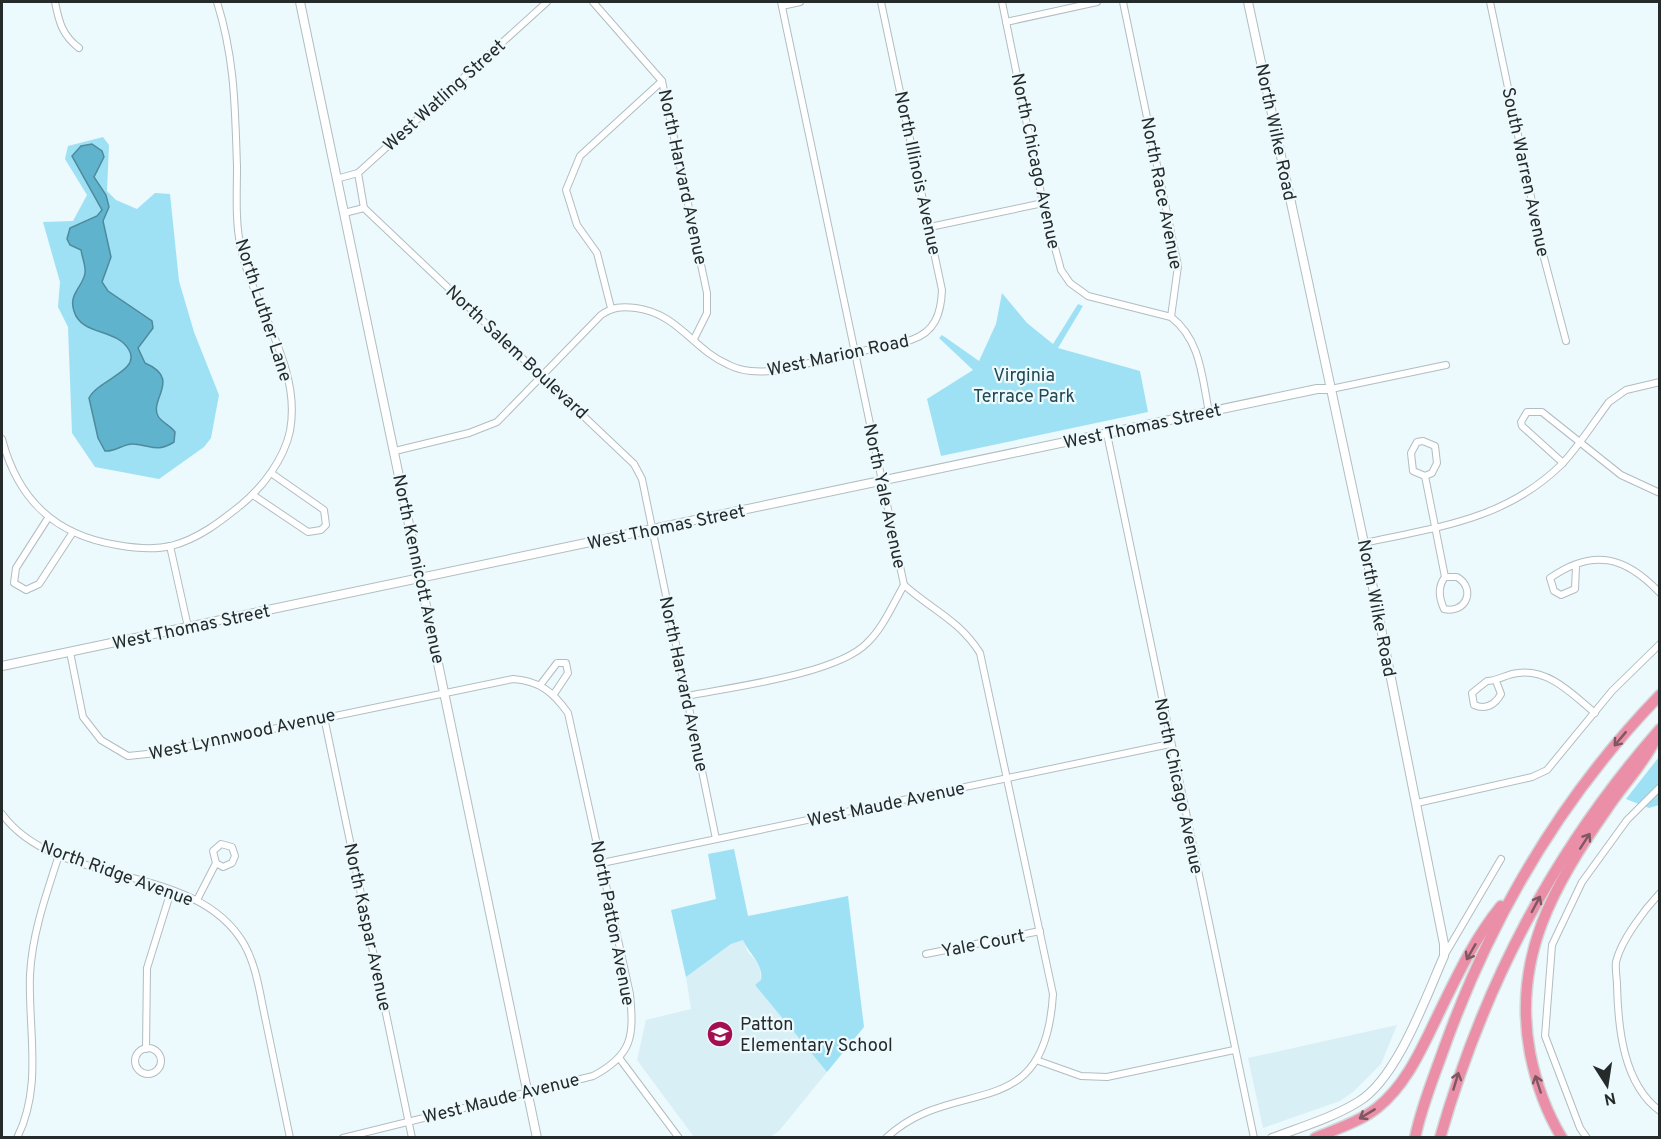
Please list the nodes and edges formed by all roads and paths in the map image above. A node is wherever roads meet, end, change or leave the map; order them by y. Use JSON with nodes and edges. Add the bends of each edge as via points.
{"nodes":[{"id":1,"x":55,"y":2,"type":"edge"},
{"id":2,"x":217,"y":2,"type":"edge"},
{"id":3,"x":300,"y":2,"type":"edge"},
{"id":4,"x":547,"y":2,"type":"edge"},
{"id":5,"x":593,"y":2,"type":"edge"},
{"id":6,"x":800,"y":2,"type":"edge"},
{"id":7,"x":881,"y":2,"type":"edge"},
{"id":8,"x":1002,"y":2,"type":"edge"},
{"id":9,"x":1097,"y":2,"type":"edge"},
{"id":10,"x":1123,"y":2,"type":"edge"},
{"id":11,"x":1248,"y":2,"type":"edge"},
{"id":12,"x":1490,"y":2,"type":"edge"},
{"id":13,"x":781,"y":4,"type":"edge"},
{"id":14,"x":1006,"y":22,"type":"junction"},
{"id":15,"x":79,"y":48,"type":"dead end"},
{"id":16,"x":662,"y":81,"type":"junction"},
{"id":17,"x":358,"y":173,"type":"junction"},
{"id":18,"x":336,"y":179,"type":"junction"},
{"id":19,"x":1043,"y":203,"type":"junction"},
{"id":20,"x":364,"y":208,"type":"junction"},
{"id":21,"x":344,"y":213,"type":"junction"},
{"id":22,"x":930,"y":227,"type":"junction"},
{"id":23,"x":611,"y":308,"type":"junction"},
{"id":24,"x":1171,"y":317,"type":"junction"},
{"id":25,"x":920,"y":337,"type":"joint"},
{"id":26,"x":694,"y":339,"type":"junction"},
{"id":27,"x":1566,"y":341,"type":"dead end"},
{"id":28,"x":855,"y":353,"type":"junction"},
{"id":29,"x":1446,"y":365,"type":"dead end"},
{"id":30,"x":544,"y":376,"type":"junction"},
{"id":31,"x":1659,"y":382,"type":"edge"},
{"id":32,"x":1332,"y":389,"type":"junction"},
{"id":33,"x":1209,"y":412,"type":"junction"},
{"id":34,"x":1107,"y":434,"type":"junction"},
{"id":35,"x":2,"y":439,"type":"edge"},
{"id":36,"x":1580,"y":441,"type":"junction"},
{"id":37,"x":395,"y":451,"type":"junction"},
{"id":38,"x":1563,"y":463,"type":"junction"},
{"id":39,"x":271,"y":473,"type":"junction"},
{"id":40,"x":1425,"y":476,"type":"junction"},
{"id":41,"x":882,"y":481,"type":"junction"},
{"id":42,"x":1659,"y":493,"type":"edge"},
{"id":43,"x":253,"y":495,"type":"junction"},
{"id":44,"x":48,"y":518,"type":"junction"},
{"id":45,"x":1433,"y":528,"type":"junction"},
{"id":46,"x":652,"y":530,"type":"junction"},
{"id":47,"x":73,"y":532,"type":"junction"},
{"id":48,"x":1364,"y":543,"type":"junction"},
{"id":49,"x":170,"y":546,"type":"junction"},
{"id":50,"x":1576,"y":566,"type":"junction"},
{"id":51,"x":1445,"y":577,"type":"junction"},
{"id":52,"x":420,"y":578,"type":"junction"},
{"id":53,"x":904,"y":585,"type":"junction"},
{"id":54,"x":1659,"y":593,"type":"edge"},
{"id":55,"x":188,"y":627,"type":"junction"},
{"id":56,"x":1659,"y":644,"type":"edge"},
{"id":57,"x":70,"y":652,"type":"junction"},
{"id":58,"x":2,"y":666,"type":"edge"},
{"id":59,"x":1496,"y":681,"type":"junction"},
{"id":60,"x":541,"y":684,"type":"junction"},
{"id":61,"x":445,"y":693,"type":"junction"},
{"id":62,"x":554,"y":694,"type":"junction"},
{"id":63,"x":1659,"y":695,"type":"edge"},
{"id":64,"x":687,"y":696,"type":"junction"},
{"id":65,"x":1595,"y":713,"type":"junction"},
{"id":66,"x":324,"y":717,"type":"junction"},
{"id":67,"x":1659,"y":731,"type":"edge"},
{"id":68,"x":1170,"y":744,"type":"junction"},
{"id":69,"x":1009,"y":778,"type":"junction"},
{"id":70,"x":1659,"y":787,"type":"edge"},
{"id":71,"x":1417,"y":803,"type":"junction"},
{"id":72,"x":2,"y":814,"type":"edge"},
{"id":73,"x":716,"y":839,"type":"junction"},
{"id":74,"x":59,"y":855,"type":"junction"},
{"id":75,"x":1501,"y":859,"type":"dead end"},
{"id":76,"x":602,"y":863,"type":"junction"},
{"id":77,"x":216,"y":864,"type":"dead end"},
{"id":78,"x":1517,"y":887,"type":"junction"},
{"id":79,"x":171,"y":891,"type":"junction"},
{"id":80,"x":1659,"y":892,"type":"edge"},
{"id":81,"x":197,"y":900,"type":"junction"},
{"id":82,"x":1040,"y":931,"type":"junction"},
{"id":83,"x":926,"y":954,"type":"dead end"},
{"id":84,"x":1444,"y":956,"type":"junction"},
{"id":85,"x":146,"y":1049,"type":"junction"},
{"id":86,"x":1234,"y":1050,"type":"junction"},
{"id":87,"x":620,"y":1059,"type":"junction"},
{"id":88,"x":1036,"y":1060,"type":"junction"},
{"id":89,"x":528,"y":1093,"type":"junction"},
{"id":90,"x":1659,"y":1111,"type":"edge"},
{"id":91,"x":408,"y":1121,"type":"junction"},
{"id":92,"x":17,"y":1137,"type":"edge"},
{"id":93,"x":290,"y":1137,"type":"edge"},
{"id":94,"x":343,"y":1137,"type":"edge"},
{"id":95,"x":412,"y":1137,"type":"edge"},
{"id":96,"x":537,"y":1137,"type":"edge"},
{"id":97,"x":679,"y":1137,"type":"edge"},
{"id":98,"x":886,"y":1137,"type":"edge"},
{"id":99,"x":1254,"y":1137,"type":"edge"},
{"id":100,"x":1272,"y":1137,"type":"edge"},
{"id":101,"x":1315,"y":1137,"type":"edge"},
{"id":102,"x":1415,"y":1137,"type":"edge"},
{"id":103,"x":1440,"y":1137,"type":"edge"},
{"id":104,"x":1562,"y":1137,"type":"edge"},
{"id":105,"x":1587,"y":1137,"type":"edge"}],
"edges":[{"from":1,"to":15,"type":"street","via":[[66,37]]},
{"from":2,"to":39,"type":"street","name":"North Luther Lane","via":[[234,76],[240,246],[254,292],[279,350],[289,392],[290,430]]},
{"from":3,"to":18,"type":"street","name":"North Kennicott Avenue"},
{"from":4,"to":17,"type":"street","name":"West Watling Street"},
{"from":5,"to":16,"type":"street","name":"North Harvard Avenue"},
{"from":6,"to":13,"type":"street"},
{"from":7,"to":22,"type":"street","name":"North Illinois Avenue"},
{"from":8,"to":14,"type":"street","name":"North Chicago Avenue"},
{"from":9,"to":14,"type":"street"},
{"from":10,"to":24,"type":"street","name":"North Race Avenue","via":[[1178,266]]},
{"from":11,"to":32,"type":"street","name":"North Wilke Road"},
{"from":12,"to":27,"type":"street","name":"South Warren Avenue","via":[[1543,254]]},
{"from":13,"to":28,"type":"street","name":"North Yale Avenue"},
{"from":14,"to":19,"type":"street","name":"North Chicago Avenue"},
{"from":16,"to":23,"type":"street","via":[[580,156],[566,190],[577,225],[597,253]]},
{"from":16,"to":26,"type":"street","name":"North Harvard Avenue","via":[[707,293],[707,313]]},
{"from":17,"to":18,"type":"street","name":"West Watling Street"},
{"from":17,"to":20,"type":"street"},
{"from":18,"to":21,"type":"street","name":"North Kennicott Avenue"},
{"from":19,"to":22,"type":"street"},
{"from":19,"to":24,"type":"street","name":"North Chicago Avenue","via":[[1061,270],[1078,291]]},
{"from":20,"to":21,"type":"street"},
{"from":20,"to":30,"type":"street","name":"North Salem Boulevard"},
{"from":21,"to":37,"type":"street","name":"North Kennicott Avenue"},
{"from":22,"to":25,"type":"street","name":"North Illinois Avenue","via":[[941,283],[941,306],[930,330]]},
{"from":23,"to":26,"type":"street","name":"West Marion Road","via":[[650,310]]},
{"from":23,"to":30,"type":"street"},
{"from":24,"to":33,"type":"street","via":[[1195,345]]},
{"from":25,"to":28,"type":"street","name":"West Marion Road"},
{"from":26,"to":28,"type":"street","name":"West Marion Road","via":[[727,365],[756,372]]},
{"from":28,"to":41,"type":"street","name":"North Yale Avenue"},
{"from":29,"to":32,"type":"street"},
{"from":30,"to":37,"type":"street","via":[[497,422]]},
{"from":30,"to":46,"type":"street","name":"North Salem Boulevard","via":[[634,465],[642,479]]},
{"from":31,"to":36,"type":"street","via":[[1617,394]]},
{"from":32,"to":33,"type":"street","name":"West Thomas Street"},
{"from":32,"to":48,"type":"street","name":"North Wilke Road"},
{"from":33,"to":34,"type":"street","name":"West Thomas Street"},
{"from":34,"to":41,"type":"street","name":"West Thomas Street"},
{"from":34,"to":68,"type":"street","name":"North Chicago Avenue"},
{"from":35,"to":44,"type":"street","via":[[17,482]]},
{"from":36,"to":38,"type":"street"},
{"from":36,"to":38,"type":"street","via":[[1542,412],[1534,411],[1523,417],[1522,426]]},
{"from":36,"to":42,"type":"street","via":[[1621,475]]},
{"from":37,"to":52,"type":"street","name":"North Kennicott Avenue"},
{"from":38,"to":45,"type":"street","via":[[1509,504]]},
{"from":39,"to":43,"type":"street","name":"North Luther Lane"},
{"from":39,"to":43,"type":"street","via":[[324,510],[326,525],[308,532]]},
{"from":40,"to":40,"type":"street","via":[[1432,473],[1437,463],[1435,446],[1423,441],[1417,442],[1411,453],[1413,471]]},
{"from":40,"to":45,"type":"street"},
{"from":41,"to":46,"type":"street","name":"West Thomas Street"},
{"from":41,"to":53,"type":"street","name":"North Yale Avenue"},
{"from":43,"to":49,"type":"street","name":"North Luther Lane","via":[[212,528]]},
{"from":44,"to":47,"type":"street"},
{"from":44,"to":47,"type":"street","via":[[16,568],[14,583],[18,588],[26,590],[39,584]]},
{"from":45,"to":48,"type":"street"},
{"from":45,"to":51,"type":"street"},
{"from":46,"to":52,"type":"street","name":"West Thomas Street"},
{"from":46,"to":64,"type":"street","name":"North Harvard Avenue"},
{"from":47,"to":49,"type":"street","via":[[124,547]]},
{"from":48,"to":71,"type":"street","name":"North Wilke Road"},
{"from":49,"to":55,"type":"street"},
{"from":50,"to":50,"type":"street","via":[[1565,567],[1550,578],[1554,591],[1561,595],[1575,589]]},
{"from":50,"to":54,"type":"street","via":[[1593,558],[1633,568]]},
{"from":51,"to":51,"type":"street","via":[[1440,601],[1444,609],[1458,609],[1465,605],[1468,596],[1465,583],[1457,577]]},
{"from":52,"to":55,"type":"street","name":"West Thomas Street"},
{"from":52,"to":61,"type":"street","name":"North Kennicott Avenue"},
{"from":53,"to":64,"type":"street","via":[[875,634],[847,659]]},
{"from":53,"to":69,"type":"street","name":"North Yale Avenue","via":[[958,625],[980,653]]},
{"from":55,"to":57,"type":"street","name":"West Thomas Street"},
{"from":56,"to":65,"type":"street"},
{"from":57,"to":58,"type":"street","name":"West Thomas Street"},
{"from":57,"to":66,"type":"street","name":"West Lynnwood Avenue","via":[[83,717],[101,740],[128,756]]},
{"from":59,"to":59,"type":"street","via":[[1487,681],[1472,693],[1474,705],[1481,708],[1497,700],[1501,694]]},
{"from":59,"to":65,"type":"street","via":[[1521,672],[1548,677]]},
{"from":60,"to":61,"type":"street","name":"North Patton Avenue","via":[[513,679]]},
{"from":60,"to":62,"type":"street","name":"North Patton Avenue"},
{"from":60,"to":62,"type":"street","via":[[557,663],[566,663],[568,673]]},
{"from":61,"to":66,"type":"street","name":"West Lynnwood Avenue"},
{"from":61,"to":89,"type":"street","name":"North Kennicott Avenue"},
{"from":62,"to":76,"type":"street","name":"North Patton Avenue","via":[[568,713]]},
{"from":63,"to":78,"type":"highway","one_way":true,"via":[[1597,767]]},
{"from":64,"to":73,"type":"street","name":"North Harvard Avenue"},
{"from":65,"to":71,"type":"street","via":[[1555,763],[1532,777]]},
{"from":66,"to":91,"type":"street","name":"North Kaspar Avenue"},
{"from":103,"to":67,"type":"highway","one_way":true,"via":[[1457,1076],[1485,1003],[1538,899],[1599,804]]},
{"from":104,"to":67,"type":"highway","one_way":true,"via":[[1546,1107],[1534,1071],[1525,1007],[1528,971],[1543,917],[1563,876],[1647,756]]},
{"from":68,"to":69,"type":"street","name":"West Maude Avenue"},
{"from":68,"to":86,"type":"street","name":"North Chicago Avenue"},
{"from":69,"to":73,"type":"street","name":"West Maude Avenue"},
{"from":69,"to":82,"type":"street","name":"North Yale Avenue"},
{"from":70,"to":105,"type":"street","via":[[1627,820],[1582,882],[1552,945],[1545,1036],[1580,1128]]},
{"from":71,"to":84,"type":"street","name":"North Wilke Road","via":[[1443,927]]},
{"from":72,"to":74,"type":"street","name":"North Ridge Avenue","via":[[30,841]]},
{"from":73,"to":76,"type":"street","name":"West Maude Avenue"},
{"from":74,"to":79,"type":"street","name":"North Ridge Avenue"},
{"from":74,"to":92,"type":"street","via":[[38,918],[30,974],[33,1093]]},
{"from":75,"to":84,"type":"street"},
{"from":76,"to":87,"type":"street","name":"North Patton Avenue","via":[[631,1003],[632,1035]]},
{"from":77,"to":81,"type":"street"},
{"from":78,"to":101,"type":"highway","one_way":true,"via":[[1487,923],[1400,1086],[1377,1108],[1351,1124]]},
{"from":78,"to":102,"type":"highway","via":[[1464,992]]},
{"from":79,"to":81,"type":"street","name":"North Ridge Avenue"},
{"from":79,"to":85,"type":"street","via":[[147,968]]},
{"from":80,"to":90,"type":"street","via":[[1639,915],[1616,962],[1618,1013],[1629,1067],[1639,1088]]},
{"from":81,"to":93,"type":"street","name":"North Ridge Avenue","via":[[234,930],[254,966]]},
{"from":82,"to":83,"type":"street","name":"Yale Court"},
{"from":82,"to":88,"type":"street","name":"North Yale Avenue","via":[[1053,994],[1050,1029]]},
{"from":84,"to":100,"type":"street","name":"North Wilke Road","via":[[1412,1029],[1376,1088],[1349,1107]]},
{"from":85,"to":85,"type":"street","via":[[138,1053],[136,1065],[145,1073],[153,1073],[160,1066],[160,1056]]},
{"from":86,"to":88,"type":"street","via":[[1107,1077],[1081,1076]]},
{"from":86,"to":99,"type":"street","name":"North Chicago Avenue"},
{"from":87,"to":89,"type":"street","name":"West Maude Avenue","via":[[593,1076]]},
{"from":87,"to":97,"type":"street"},
{"from":88,"to":98,"type":"street","via":[[999,1091],[937,1106],[915,1115]]},
{"from":89,"to":91,"type":"street","name":"West Maude Avenue"},
{"from":89,"to":96,"type":"street","name":"North Kennicott Avenue"},
{"from":91,"to":94,"type":"street","name":"West Maude Avenue"},
{"from":91,"to":95,"type":"street","name":"North Kaspar Avenue"}]}
